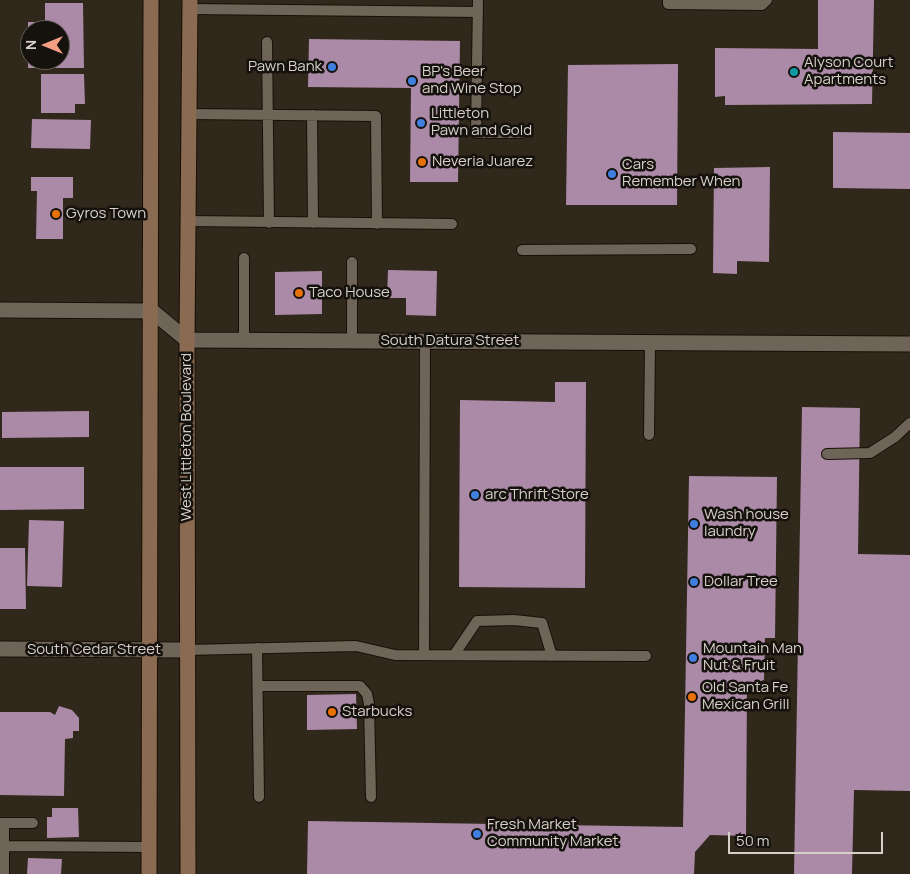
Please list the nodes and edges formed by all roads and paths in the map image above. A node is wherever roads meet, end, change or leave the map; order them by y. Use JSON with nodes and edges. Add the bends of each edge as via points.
{"nodes":[{"id":1,"x":151,"y":0,"type":"edge"},
{"id":2,"x":478,"y":0,"type":"edge"},
{"id":3,"x":668,"y":0,"type":"edge"},
{"id":4,"x":767,"y":0,"type":"edge"},
{"id":5,"x":190,"y":4,"type":"edge"},
{"id":6,"x":478,"y":12,"type":"junction"},
{"id":7,"x":267,"y":42,"type":"dead end"},
{"id":8,"x":190,"y":114,"type":"junction"},
{"id":9,"x":268,"y":115,"type":"junction"},
{"id":10,"x":312,"y":115,"type":"junction"},
{"id":11,"x":522,"y":133,"type":"dead end"},
{"id":12,"x":189,"y":222,"type":"junction"},
{"id":13,"x":269,"y":222,"type":"junction"},
{"id":14,"x":313,"y":223,"type":"junction"},
{"id":15,"x":377,"y":224,"type":"junction"},
{"id":16,"x":452,"y":224,"type":"dead end"},
{"id":17,"x":691,"y":249,"type":"dead end"},
{"id":18,"x":522,"y":250,"type":"dead end"},
{"id":19,"x":244,"y":258,"type":"dead end"},
{"id":20,"x":352,"y":262,"type":"dead end"},
{"id":21,"x":0,"y":310,"type":"edge"},
{"id":22,"x":152,"y":311,"type":"junction"},
{"id":23,"x":187,"y":340,"type":"junction"},
{"id":24,"x":244,"y":340,"type":"junction"},
{"id":25,"x":352,"y":341,"type":"junction"},
{"id":26,"x":425,"y":341,"type":"junction"},
{"id":27,"x":650,"y":342,"type":"junction"},
{"id":28,"x":910,"y":344,"type":"edge"},
{"id":29,"x":910,"y":423,"type":"edge"},
{"id":30,"x":649,"y":434,"type":"dead end"},
{"id":31,"x":827,"y":454,"type":"dead end"},
{"id":32,"x":257,"y":648,"type":"junction"},
{"id":33,"x":0,"y":649,"type":"edge"},
{"id":34,"x":151,"y":650,"type":"junction"},
{"id":35,"x":187,"y":650,"type":"junction"},
{"id":36,"x":424,"y":655,"type":"junction"},
{"id":37,"x":454,"y":655,"type":"junction"},
{"id":38,"x":552,"y":656,"type":"junction"},
{"id":39,"x":646,"y":656,"type":"dead end"},
{"id":40,"x":258,"y":686,"type":"junction"},
{"id":41,"x":259,"y":797,"type":"dead end"},
{"id":42,"x":370,"y":797,"type":"dead end"},
{"id":43,"x":2,"y":823,"type":"edge"},
{"id":44,"x":33,"y":823,"type":"dead end"},
{"id":45,"x":4,"y":846,"type":"junction"},
{"id":46,"x":149,"y":847,"type":"junction"},
{"id":47,"x":4,"y":874,"type":"edge"},
{"id":48,"x":149,"y":874,"type":"edge"},
{"id":49,"x":188,"y":874,"type":"edge"}],
"edges":[{"from":1,"to":22,"type":"main road"},
{"from":2,"to":6,"type":"lane"},
{"from":3,"to":4,"type":"lane","via":[[668,4],[762,6]]},
{"from":5,"to":6,"type":"lane"},
{"from":5,"to":8,"type":"main road","name":"West Littleton Boulevard"},
{"from":6,"to":11,"type":"lane","via":[[476,133]]},
{"from":7,"to":9,"type":"lane"},
{"from":8,"to":9,"type":"lane"},
{"from":8,"to":12,"type":"main road","name":"West Littleton Boulevard"},
{"from":9,"to":10,"type":"lane"},
{"from":9,"to":13,"type":"lane"},
{"from":10,"to":14,"type":"lane"},
{"from":10,"to":15,"type":"lane","via":[[376,116]]},
{"from":12,"to":13,"type":"lane"},
{"from":12,"to":23,"type":"main road","name":"West Littleton Boulevard"},
{"from":13,"to":14,"type":"lane"},
{"from":14,"to":15,"type":"lane"},
{"from":15,"to":16,"type":"lane"},
{"from":17,"to":18,"type":"lane"},
{"from":19,"to":24,"type":"lane"},
{"from":20,"to":25,"type":"lane"},
{"from":21,"to":22,"type":"street"},
{"from":22,"to":23,"type":"street"},
{"from":22,"to":34,"type":"main road"},
{"from":23,"to":24,"type":"street","name":"South Datura Street"},
{"from":23,"to":35,"type":"main road","name":"West Littleton Boulevard"},
{"from":24,"to":25,"type":"street","name":"South Datura Street"},
{"from":25,"to":26,"type":"street","name":"South Datura Street"},
{"from":26,"to":27,"type":"street","name":"South Datura Street"},
{"from":26,"to":36,"type":"lane"},
{"from":27,"to":28,"type":"street","name":"South Datura Street"},
{"from":27,"to":30,"type":"lane"},
{"from":29,"to":31,"type":"lane","via":[[870,453]]},
{"from":32,"to":35,"type":"lane"},
{"from":32,"to":36,"type":"lane","via":[[356,646],[395,655]]},
{"from":32,"to":40,"type":"lane"},
{"from":33,"to":34,"type":"street","name":"South Cedar Street"},
{"from":34,"to":35,"type":"street","name":"South Cedar Street"},
{"from":34,"to":46,"type":"main road"},
{"from":35,"to":49,"type":"main road","name":"West Littleton Boulevard"},
{"from":36,"to":37,"type":"lane"},
{"from":37,"to":38,"type":"lane"},
{"from":37,"to":38,"type":"lane","via":[[477,621],[514,620],[542,623]]},
{"from":38,"to":39,"type":"lane"},
{"from":40,"to":41,"type":"lane"},
{"from":40,"to":42,"type":"lane","via":[[360,686],[370,704]]},
{"from":43,"to":44,"type":"lane"},
{"from":43,"to":45,"type":"lane"},
{"from":45,"to":46,"type":"lane"},
{"from":45,"to":47,"type":"lane"},
{"from":46,"to":48,"type":"main road"}]}
